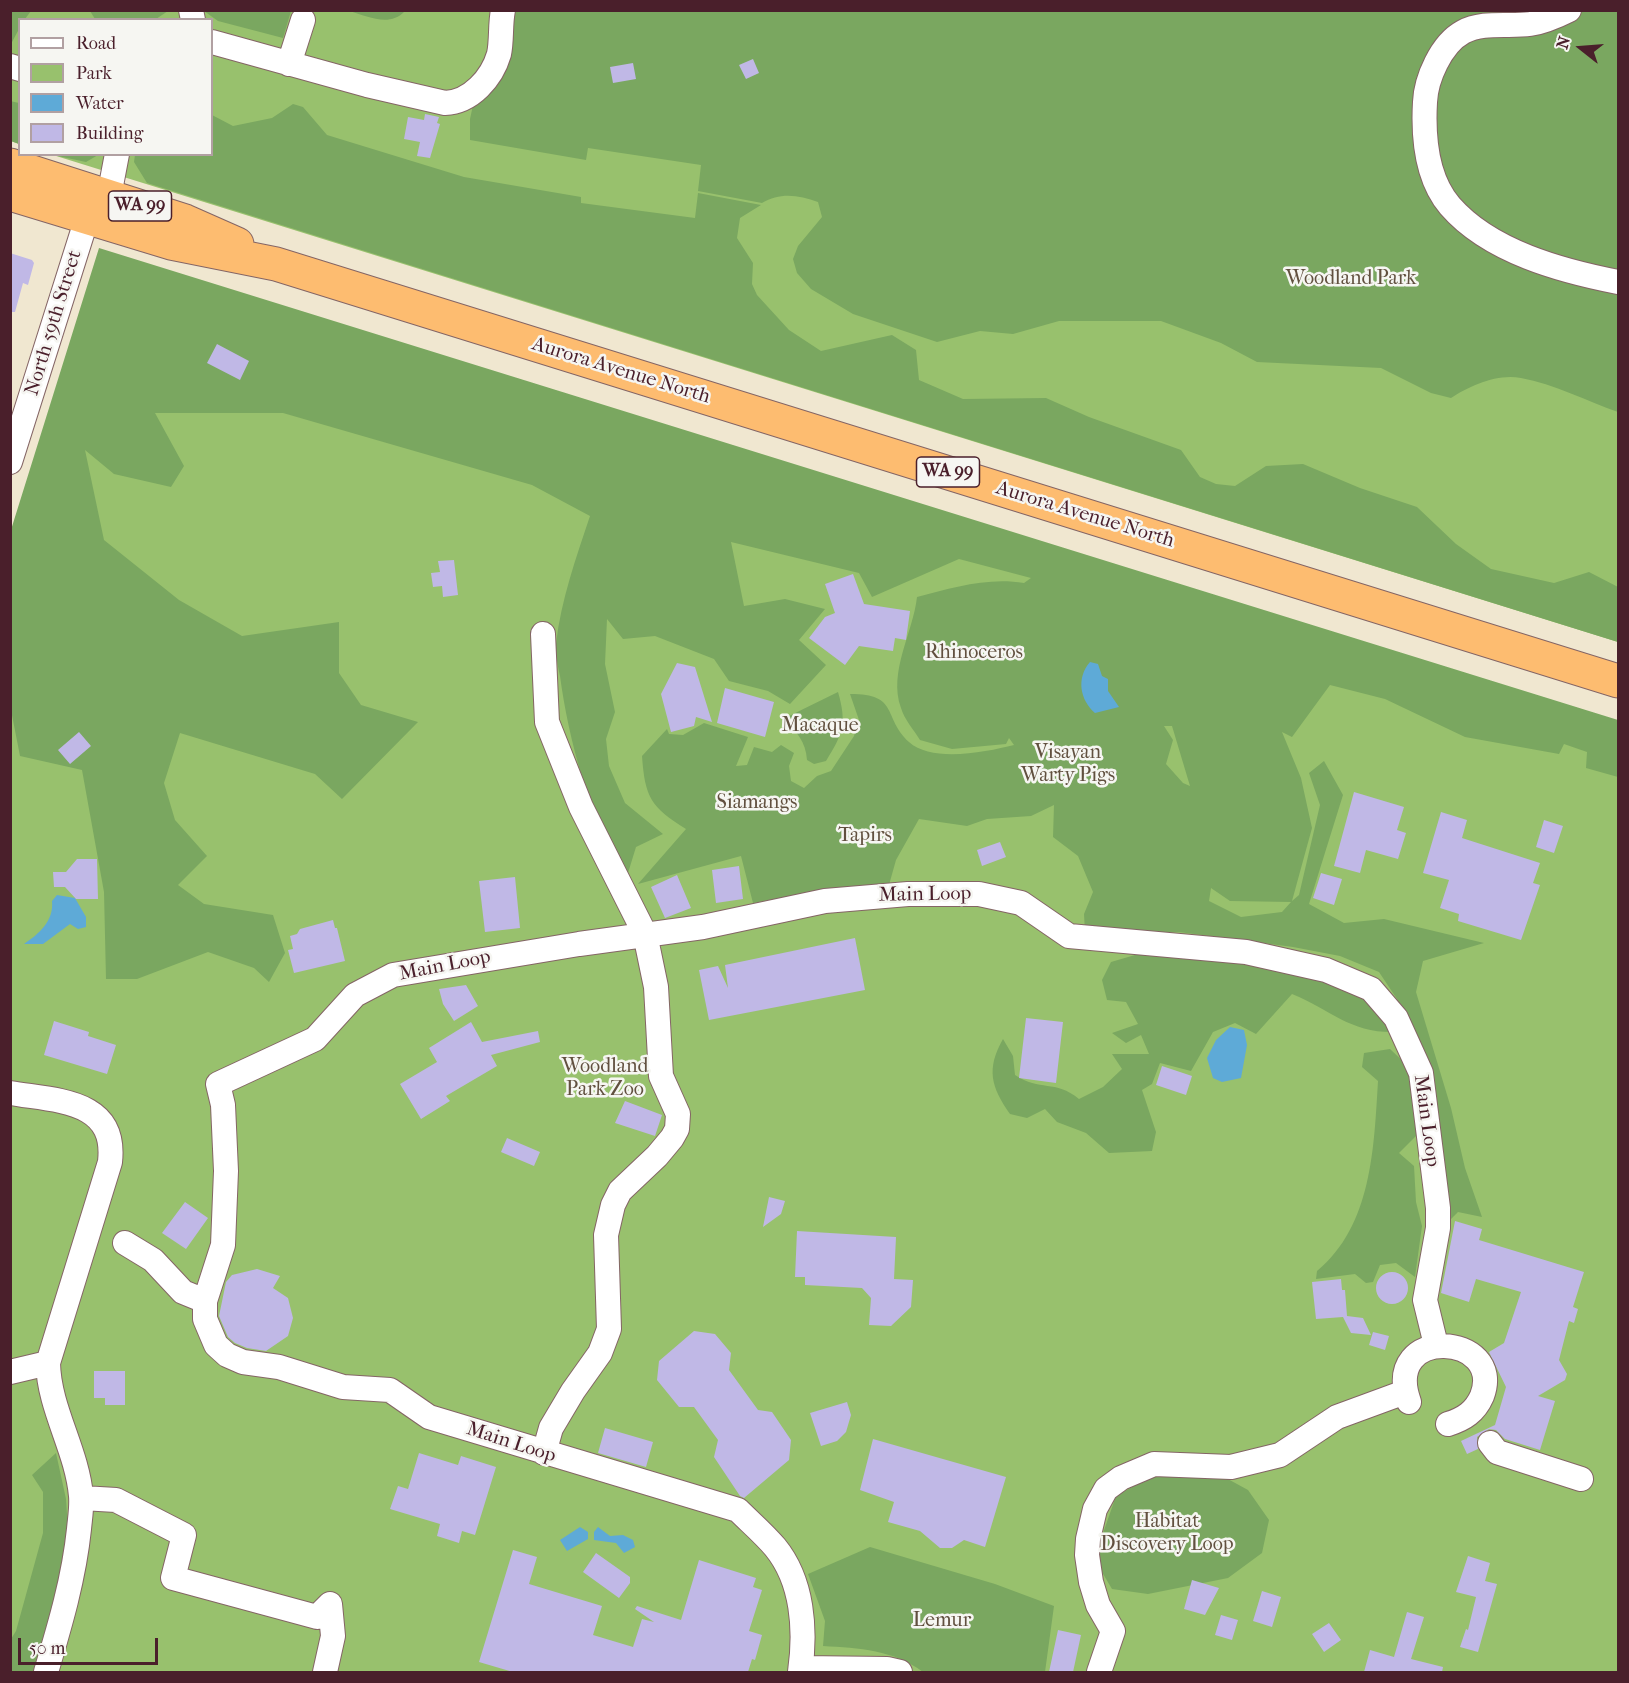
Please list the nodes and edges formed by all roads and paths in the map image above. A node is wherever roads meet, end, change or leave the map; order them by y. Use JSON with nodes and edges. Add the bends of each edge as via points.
{"nodes":[{"id":1,"x":503,"y":10,"type":"edge"},
{"id":2,"x":1569,"y":10,"type":"edge"},
{"id":3,"x":303,"y":20,"type":"dead end"},
{"id":4,"x":213,"y":42,"type":"edge"},
{"id":5,"x":289,"y":64,"type":"junction"},
{"id":6,"x":116,"y":156,"type":"edge"},
{"id":7,"x":10,"y":165,"type":"edge"},
{"id":8,"x":10,"y":194,"type":"edge"},
{"id":9,"x":98,"y":207,"type":"junction"},
{"id":10,"x":1618,"y":282,"type":"edge"},
{"id":11,"x":11,"y":458,"type":"edge"},
{"id":12,"x":543,"y":634,"type":"dead end"},
{"id":13,"x":1618,"y":681,"type":"edge"},
{"id":14,"x":645,"y":934,"type":"junction"},
{"id":15,"x":10,"y":1093,"type":"edge"},
{"id":16,"x":125,"y":1243,"type":"dead end"},
{"id":17,"x":205,"y":1301,"type":"junction"},
{"id":18,"x":1436,"y":1345,"type":"junction"},
{"id":19,"x":48,"y":1363,"type":"junction"},
{"id":20,"x":10,"y":1371,"type":"edge"},
{"id":21,"x":1448,"y":1424,"type":"dead end"},
{"id":22,"x":1481,"y":1429,"type":"junction"},
{"id":23,"x":544,"y":1454,"type":"junction"},
{"id":24,"x":1581,"y":1479,"type":"dead end"},
{"id":25,"x":81,"y":1498,"type":"junction"},
{"id":26,"x":801,"y":1670,"type":"edge"},
{"id":27,"x":46,"y":1672,"type":"edge"},
{"id":28,"x":325,"y":1672,"type":"edge"},
{"id":29,"x":900,"y":1672,"type":"edge"},
{"id":30,"x":1099,"y":1672,"type":"edge"}],
"edges":[{"from":1,"to":5,"type":"street","via":[[499,53],[492,71],[473,93],[456,102],[367,86]]},
{"from":2,"to":10,"type":"street","via":[[1530,24],[1477,27],[1451,42],[1438,60],[1425,98],[1429,164],[1449,206],[1486,235],[1540,261]]},
{"from":3,"to":5,"type":"street"},
{"from":4,"to":5,"type":"street"},
{"from":6,"to":9,"type":"street","name":"North 59th Street"},
{"from":7,"to":9,"type":"highway","name":"Aurora Avenue North","number":"WA 99"},
{"from":8,"to":9,"type":"highway","name":"Aurora Avenue North","number":"WA 99"},
{"from":9,"to":11,"type":"street","name":"North 59th Street"},
{"from":9,"to":13,"type":"highway","name":"Aurora Avenue North","number":"WA 99","via":[[207,230],[276,264]]},
{"from":12,"to":14,"type":"street","via":[[547,722],[581,807]]},
{"from":14,"to":17,"type":"street","name":"Main Loop","via":[[393,975],[355,995],[315,1039],[218,1084],[223,1105],[226,1171],[223,1245]]},
{"from":14,"to":18,"type":"street","name":"Main Loop","via":[[703,927],[846,899],[980,894],[1021,903],[1068,936],[1246,952],[1359,982],[1392,1011],[1421,1073],[1438,1208],[1425,1300]]},
{"from":14,"to":23,"type":"street","via":[[656,987],[661,1076],[677,1109],[678,1121],[665,1147],[632,1177],[613,1205],[606,1235],[609,1329],[600,1353],[551,1428]]},
{"from":15,"to":19,"type":"street","via":[[88,1109],[100,1118],[112,1146]]},
{"from":16,"to":17,"type":"street","via":[[153,1260],[183,1292]]},
{"from":17,"to":23,"type":"street","name":"Main Loop","via":[[210,1335],[221,1350],[235,1359],[279,1366],[343,1387],[390,1390],[429,1417]]},
{"from":18,"to":22,"type":"street","via":[[1461,1348],[1480,1366],[1484,1378]]},
{"from":18,"to":30,"type":"street","via":[[1414,1357],[1404,1379],[1407,1397],[1337,1417],[1280,1455],[1231,1467],[1154,1464],[1106,1489],[1095,1509],[1088,1539],[1091,1582],[1113,1632]]},
{"from":19,"to":20,"type":"street"},
{"from":19,"to":25,"type":"street","via":[[48,1380],[75,1464]]},
{"from":21,"to":22,"type":"street"},
{"from":22,"to":24,"type":"street","via":[[1497,1452]]},
{"from":23,"to":26,"type":"street","name":"Main Loop","via":[[738,1510],[790,1568],[800,1605]]},
{"from":25,"to":27,"type":"street","via":[[65,1607]]},
{"from":25,"to":28,"type":"street","via":[[116,1500],[184,1535],[173,1578],[317,1617],[330,1604],[333,1636]]},
{"from":26,"to":29,"type":"street","name":"Main Loop"}]}
